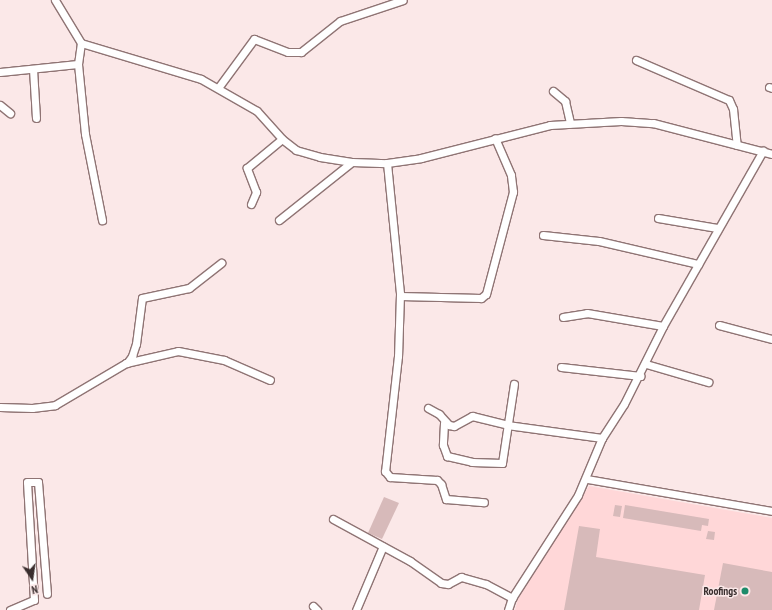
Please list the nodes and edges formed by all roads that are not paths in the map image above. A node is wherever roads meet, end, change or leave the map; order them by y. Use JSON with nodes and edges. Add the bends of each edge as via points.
{"nodes":[{"id":1,"x":55,"y":0,"type":"edge"},
{"id":2,"x":403,"y":0,"type":"edge"},
{"id":3,"x":82,"y":43,"type":"junction"},
{"id":4,"x":636,"y":60,"type":"dead end"},
{"id":5,"x":78,"y":64,"type":"junction"},
{"id":6,"x":33,"y":69,"type":"junction"},
{"id":7,"x":0,"y":72,"type":"edge"},
{"id":8,"x":218,"y":88,"type":"junction"},
{"id":9,"x":553,"y":91,"type":"dead end"},
{"id":10,"x":0,"y":105,"type":"edge"},
{"id":11,"x":10,"y":113,"type":"dead end"},
{"id":12,"x":36,"y":118,"type":"dead end"},
{"id":13,"x":570,"y":123,"type":"junction"},
{"id":14,"x":495,"y":138,"type":"junction"},
{"id":15,"x":282,"y":139,"type":"junction"},
{"id":16,"x":737,"y":145,"type":"junction"},
{"id":17,"x":763,"y":151,"type":"junction"},
{"id":18,"x":772,"y":154,"type":"edge"},
{"id":19,"x":352,"y":162,"type":"junction"},
{"id":20,"x":387,"y":163,"type":"junction"},
{"id":21,"x":250,"y":204,"type":"dead end"},
{"id":22,"x":658,"y":218,"type":"dead end"},
{"id":23,"x":102,"y":220,"type":"dead end"},
{"id":24,"x":279,"y":220,"type":"dead end"},
{"id":25,"x":717,"y":228,"type":"junction"},
{"id":26,"x":543,"y":235,"type":"dead end"},
{"id":27,"x":221,"y":263,"type":"dead end"},
{"id":28,"x":698,"y":264,"type":"junction"},
{"id":29,"x":400,"y":296,"type":"junction"},
{"id":30,"x":563,"y":317,"type":"dead end"},
{"id":31,"x":720,"y":324,"type":"dead end"},
{"id":32,"x":663,"y":326,"type":"junction"},
{"id":33,"x":772,"y":339,"type":"edge"},
{"id":34,"x":126,"y":363,"type":"junction"},
{"id":35,"x":646,"y":364,"type":"junction"},
{"id":36,"x":561,"y":367,"type":"dead end"},
{"id":37,"x":640,"y":376,"type":"junction"},
{"id":38,"x":270,"y":380,"type":"dead end"},
{"id":39,"x":708,"y":382,"type":"dead end"},
{"id":40,"x":514,"y":384,"type":"dead end"},
{"id":41,"x":0,"y":407,"type":"edge"},
{"id":42,"x":428,"y":408,"type":"dead end"},
{"id":43,"x":444,"y":423,"type":"junction"},
{"id":44,"x":508,"y":425,"type":"junction"},
{"id":45,"x":602,"y":438,"type":"junction"},
{"id":46,"x":587,"y":480,"type":"junction"},
{"id":47,"x":484,"y":502,"type":"dead end"},
{"id":48,"x":772,"y":511,"type":"edge"},
{"id":49,"x":333,"y":519,"type":"dead end"},
{"id":50,"x":383,"y":546,"type":"junction"},
{"id":51,"x":47,"y":594,"type":"dead end"},
{"id":52,"x":512,"y":598,"type":"junction"},
{"id":53,"x":10,"y":610,"type":"edge"},
{"id":54,"x":356,"y":610,"type":"edge"},
{"id":55,"x":508,"y":610,"type":"edge"}],
"edges":[{"from":1,"to":3,"type":"street"},
{"from":2,"to":8,"type":"street","via":[[340,21],[301,52],[288,52],[254,39]]},
{"from":3,"to":5,"type":"street"},
{"from":3,"to":8,"type":"street","via":[[184,74]]},
{"from":4,"to":16,"type":"street","via":[[729,100],[733,109]]},
{"from":5,"to":6,"type":"street"},
{"from":5,"to":23,"type":"street","via":[[85,134]]},
{"from":6,"to":7,"type":"street"},
{"from":6,"to":12,"type":"street"},
{"from":8,"to":15,"type":"street","via":[[257,111]]},
{"from":9,"to":13,"type":"street","via":[[565,101]]},
{"from":10,"to":11,"type":"street"},
{"from":13,"to":14,"type":"street"},
{"from":13,"to":16,"type":"street","via":[[653,123]]},
{"from":14,"to":20,"type":"street","via":[[421,158]]},
{"from":14,"to":29,"type":"street","via":[[511,175],[513,192],[486,294],[481,298]]},
{"from":15,"to":19,"type":"street","via":[[296,150]]},
{"from":15,"to":21,"type":"street","via":[[247,168],[256,192]]},
{"from":16,"to":17,"type":"street"},
{"from":17,"to":18,"type":"street"},
{"from":17,"to":25,"type":"street"},
{"from":19,"to":20,"type":"street"},
{"from":19,"to":24,"type":"street"},
{"from":20,"to":29,"type":"street"},
{"from":22,"to":25,"type":"street"},
{"from":25,"to":28,"type":"street"},
{"from":26,"to":28,"type":"street","via":[[599,241]]},
{"from":27,"to":34,"type":"street","via":[[189,288],[142,298],[136,344],[132,356]]},
{"from":28,"to":32,"type":"street"},
{"from":29,"to":47,"type":"street","via":[[398,356],[386,476],[437,480],[446,499]]},
{"from":30,"to":32,"type":"street","via":[[587,313]]},
{"from":31,"to":33,"type":"street"},
{"from":32,"to":35,"type":"street"},
{"from":34,"to":38,"type":"street","via":[[164,353],[188,352],[224,360]]},
{"from":34,"to":41,"type":"street","via":[[55,404],[32,408]]},
{"from":35,"to":37,"type":"street"},
{"from":35,"to":39,"type":"street"},
{"from":36,"to":37,"type":"street"},
{"from":37,"to":45,"type":"street"},
{"from":40,"to":44,"type":"street"},
{"from":42,"to":43,"type":"street","via":[[439,414]]},
{"from":43,"to":44,"type":"street","via":[[454,426],[472,416]]},
{"from":43,"to":44,"type":"street","via":[[443,445],[447,456],[472,462],[500,464],[504,461]]},
{"from":44,"to":45,"type":"street"},
{"from":45,"to":46,"type":"street"},
{"from":46,"to":48,"type":"street"},
{"from":46,"to":52,"type":"street"},
{"from":49,"to":50,"type":"street"},
{"from":50,"to":52,"type":"street","via":[[441,583],[448,584],[461,577],[486,584]]},
{"from":50,"to":54,"type":"street"},
{"from":51,"to":53,"type":"street","via":[[38,482],[27,482],[34,600]]},
{"from":52,"to":55,"type":"street"}]}
